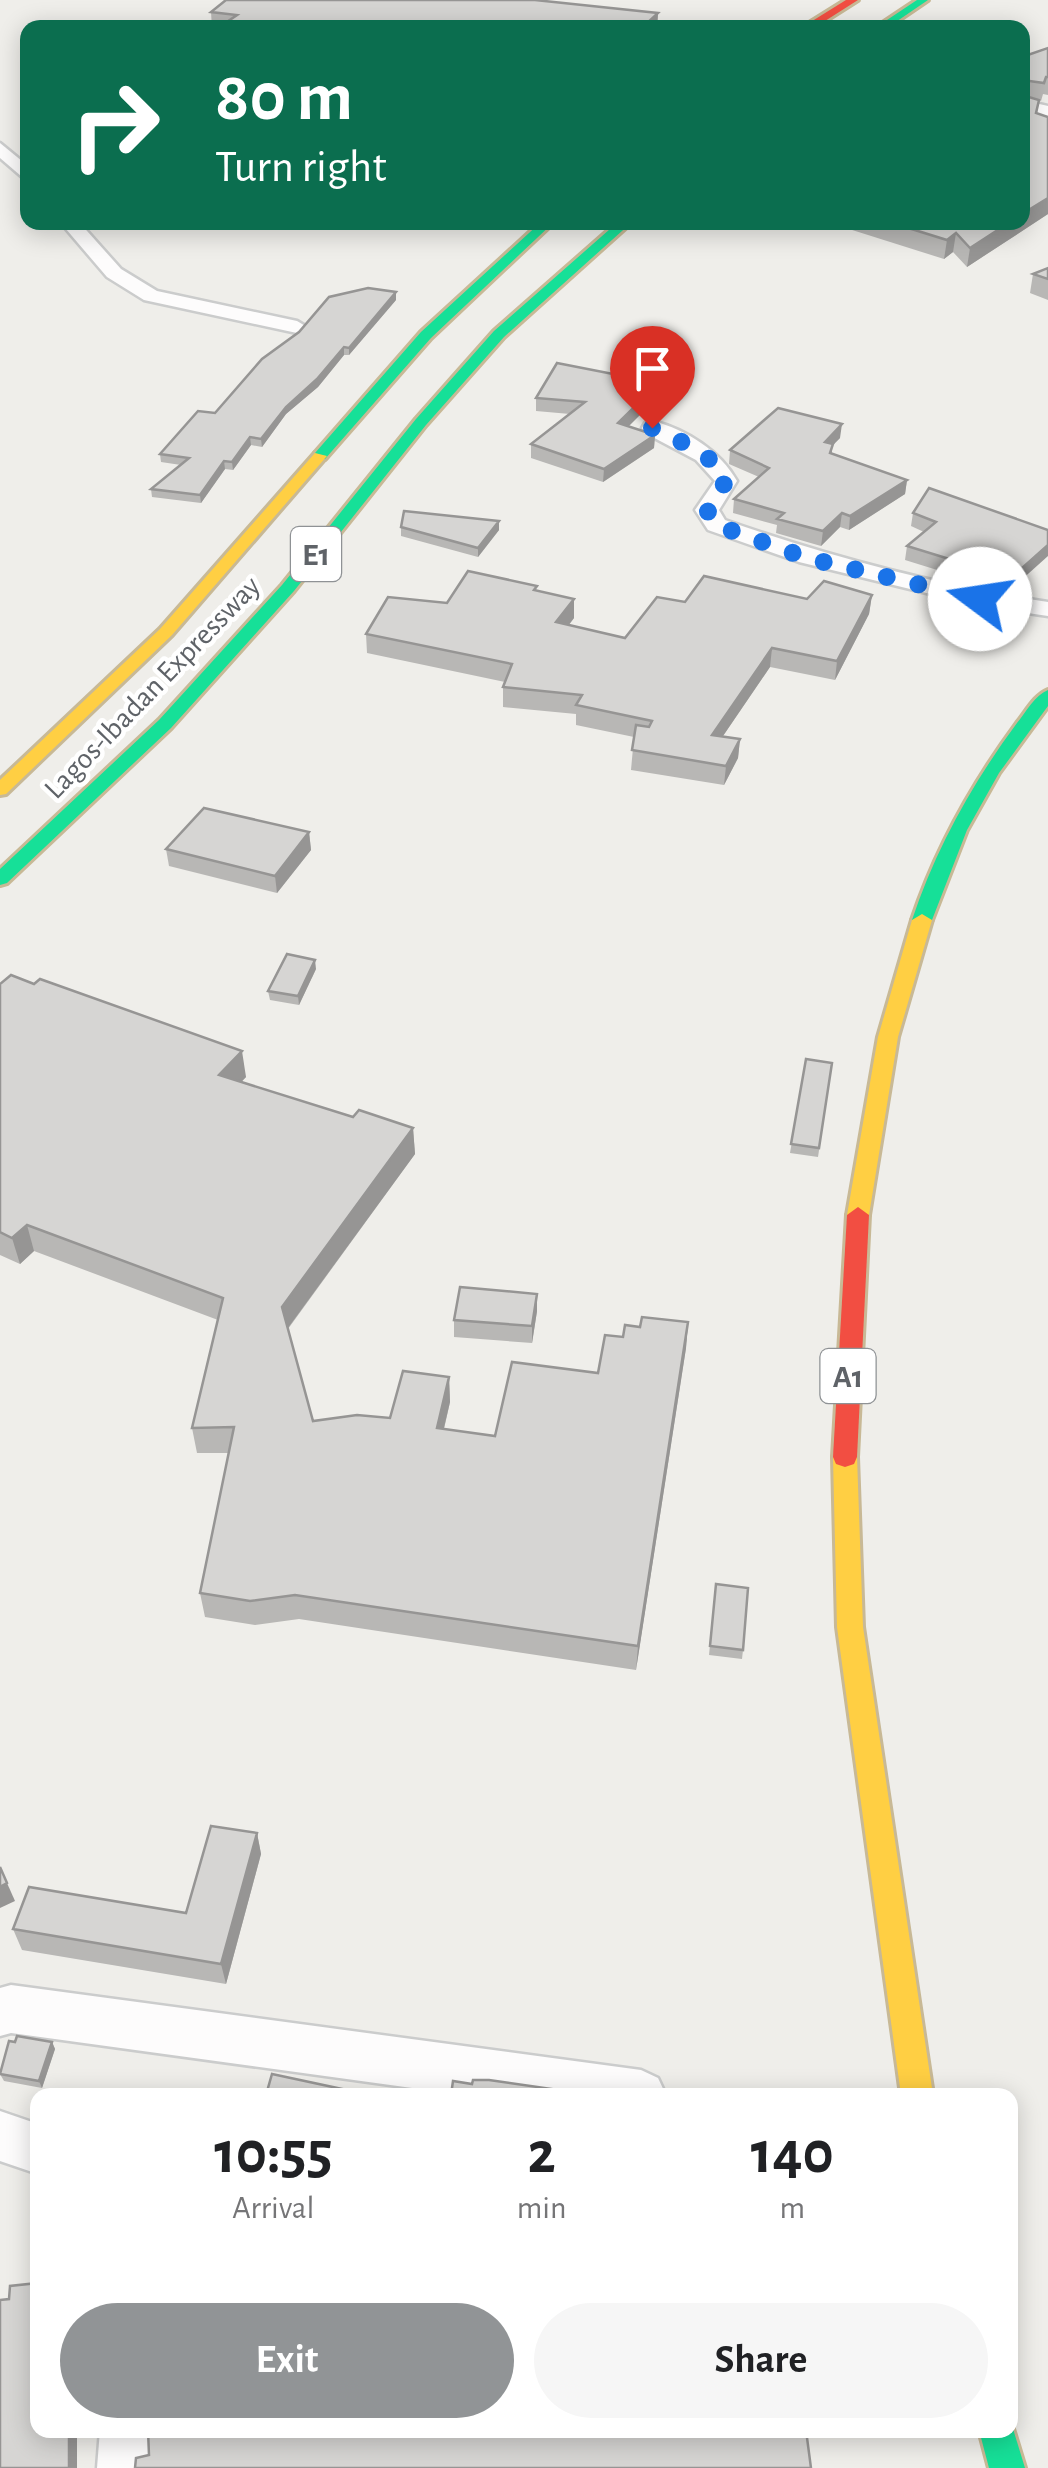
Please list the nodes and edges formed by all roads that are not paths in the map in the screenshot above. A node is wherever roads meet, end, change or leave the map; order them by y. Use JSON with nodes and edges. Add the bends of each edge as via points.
{"nodes":[{"id":1,"x":852,"y":0,"type":"edge"},
{"id":2,"x":924,"y":0,"type":"edge"},
{"id":3,"x":819,"y":20,"type":"edge"},
{"id":4,"x":893,"y":20,"type":"edge"},
{"id":5,"x":0,"y":148,"type":"edge"},
{"id":6,"x":20,"y":169,"type":"edge"},
{"id":7,"x":76,"y":230,"type":"edge"},
{"id":8,"x":539,"y":230,"type":"edge"},
{"id":9,"x":617,"y":230,"type":"edge"},
{"id":10,"x":297,"y":326,"type":"dead end"},
{"id":11,"x":652,"y":428,"type":"dead end"},
{"id":12,"x":1048,"y":610,"type":"edge"},
{"id":13,"x":1048,"y":695,"type":"edge"},
{"id":14,"x":0,"y":790,"type":"edge"},
{"id":15,"x":0,"y":879,"type":"edge"},
{"id":16,"x":0,"y":2012,"type":"edge"},
{"id":17,"x":589,"y":2088,"type":"edge"},
{"id":18,"x":916,"y":2088,"type":"edge"},
{"id":19,"x":0,"y":2136,"type":"edge"},
{"id":20,"x":30,"y":2146,"type":"edge"},
{"id":21,"x":127,"y":2438,"type":"edge"},
{"id":22,"x":999,"y":2438,"type":"edge"},
{"id":23,"x":125,"y":2468,"type":"edge"},
{"id":24,"x":1007,"y":2468,"type":"edge"}],
"edges":[{"from":1,"to":3,"type":"highway"},
{"from":2,"to":4,"type":"highway"},
{"from":5,"to":6,"type":"street"},
{"from":7,"to":10,"type":"street","via":[[114,273],[151,296]]},
{"from":8,"to":14,"type":"highway","name":"Lagos-Ibadan Expressway","number":"E1","via":[[426,334],[166,632]]},
{"from":9,"to":15,"type":"highway","name":"Lagos-Ibadan Expressway","number":"E1","via":[[499,334],[177,712]]},
{"from":11,"to":12,"type":"street","via":[[721,469],[726,481],[707,510],[716,525],[807,558]]},
{"from":13,"to":18,"type":"highway","number":"A1","via":[[959,823],[932,885],[888,1037],[858,1212],[844,1477],[850,1627]]},
{"from":16,"to":17,"type":"street"},
{"from":19,"to":20,"type":"street"},
{"from":21,"to":23,"type":"street"},
{"from":22,"to":24,"type":"highway"}]}
